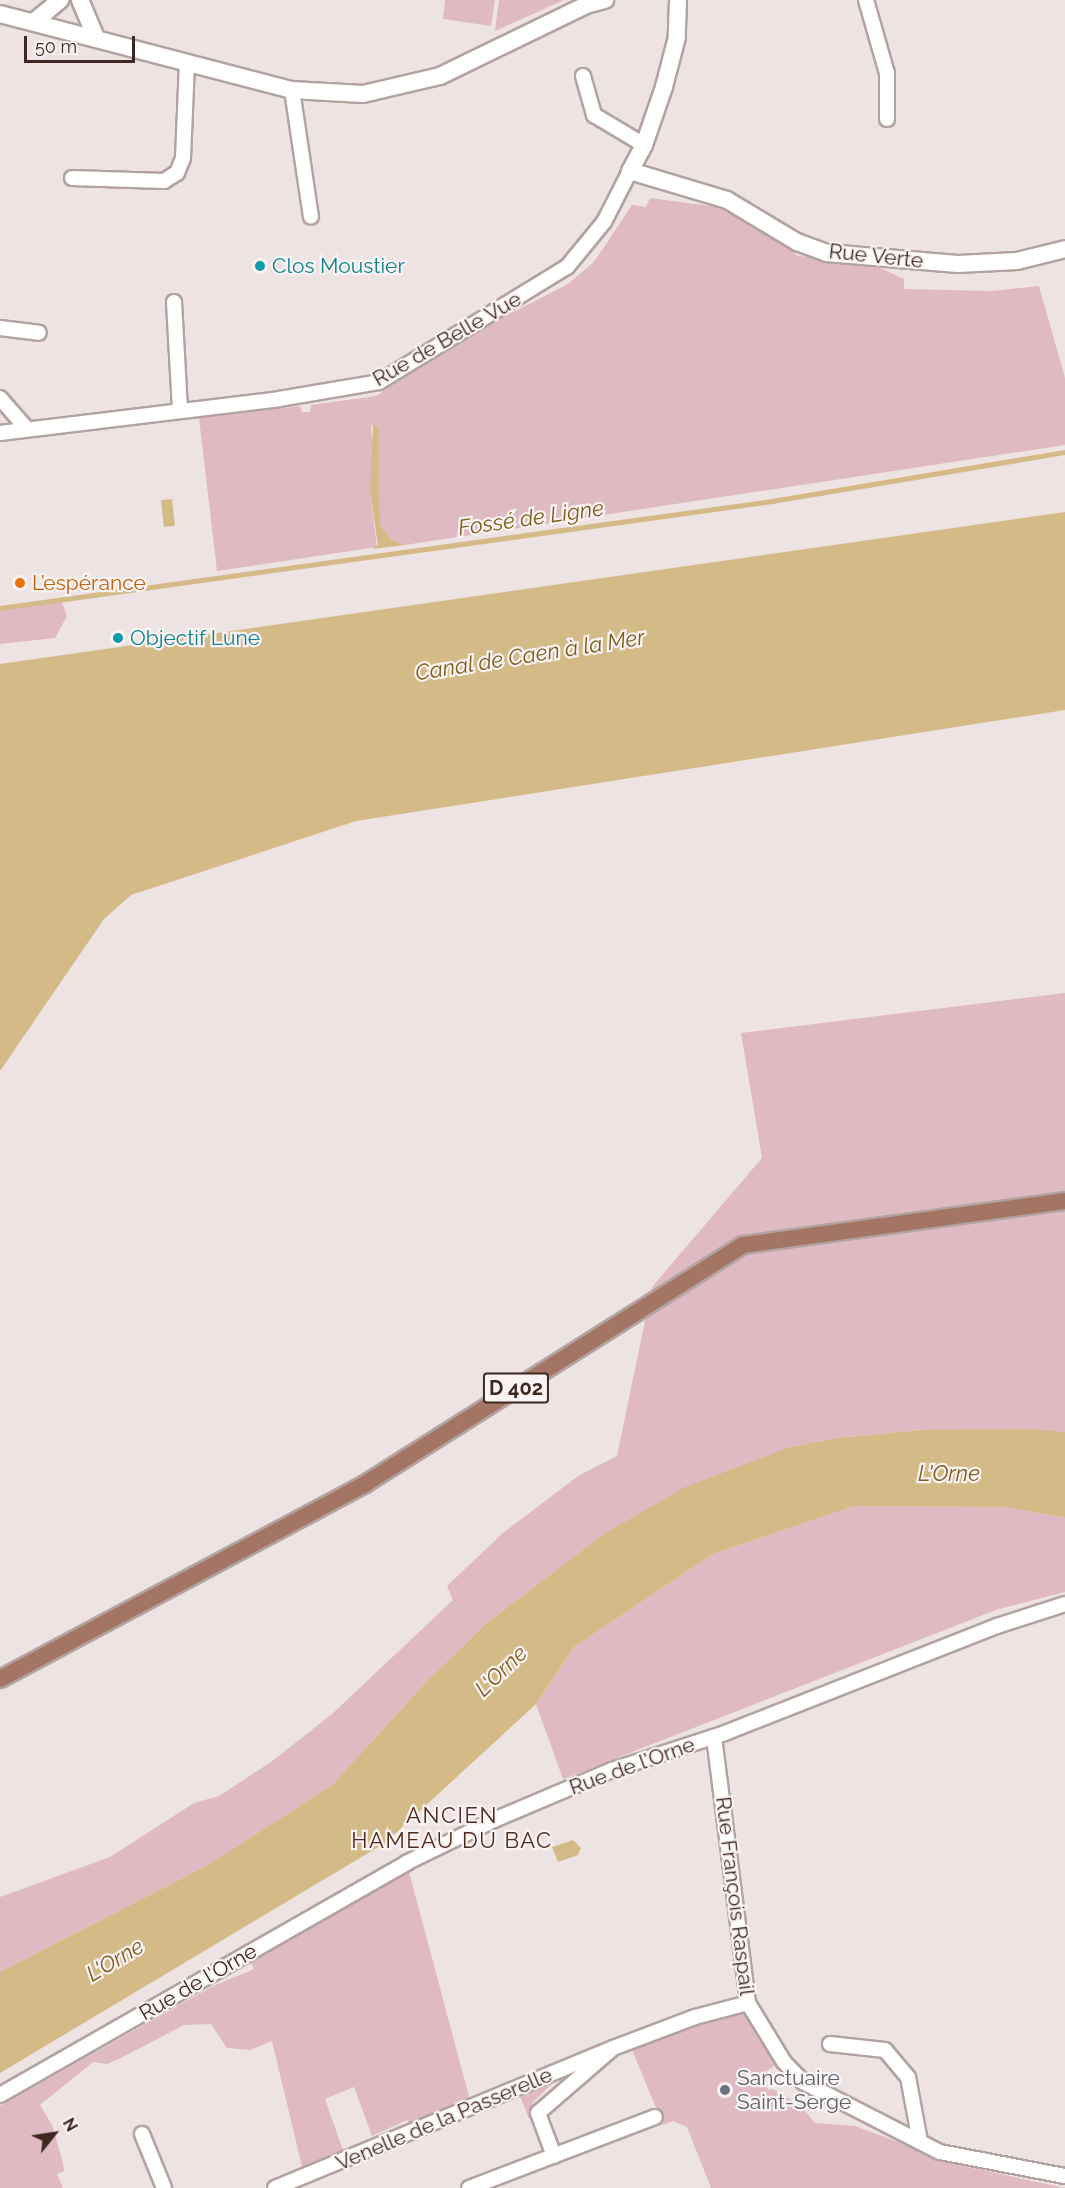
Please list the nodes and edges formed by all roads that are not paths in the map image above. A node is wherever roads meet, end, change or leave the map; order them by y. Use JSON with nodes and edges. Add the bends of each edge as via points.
{"nodes":[{"id":1,"x":60,"y":0,"type":"edge"},
{"id":2,"x":80,"y":0,"type":"edge"},
{"id":3,"x":604,"y":0,"type":"edge"},
{"id":4,"x":678,"y":0,"type":"edge"},
{"id":5,"x":866,"y":0,"type":"edge"},
{"id":6,"x":0,"y":14,"type":"edge"},
{"id":7,"x":34,"y":21,"type":"junction"},
{"id":8,"x":95,"y":36,"type":"junction"},
{"id":9,"x":187,"y":63,"type":"junction"},
{"id":10,"x":583,"y":76,"type":"dead end"},
{"id":11,"x":292,"y":90,"type":"junction"},
{"id":12,"x":887,"y":119,"type":"dead end"},
{"id":13,"x":644,"y":145,"type":"junction"},
{"id":14,"x":630,"y":171,"type":"junction"},
{"id":15,"x":72,"y":178,"type":"dead end"},
{"id":16,"x":311,"y":217,"type":"dead end"},
{"id":17,"x":1065,"y":249,"type":"edge"},
{"id":18,"x":174,"y":302,"type":"dead end"},
{"id":19,"x":0,"y":328,"type":"edge"},
{"id":20,"x":39,"y":333,"type":"dead end"},
{"id":21,"x":0,"y":398,"type":"edge"},
{"id":22,"x":180,"y":411,"type":"junction"},
{"id":23,"x":27,"y":429,"type":"junction"},
{"id":24,"x":0,"y":433,"type":"edge"},
{"id":25,"x":1065,"y":1201,"type":"edge"},
{"id":26,"x":1065,"y":1604,"type":"edge"},
{"id":27,"x":0,"y":1679,"type":"edge"},
{"id":28,"x":714,"y":1737,"type":"junction"},
{"id":29,"x":748,"y":2003,"type":"junction"},
{"id":30,"x":830,"y":2044,"type":"dead end"},
{"id":31,"x":613,"y":2048,"type":"junction"},
{"id":32,"x":0,"y":2095,"type":"edge"},
{"id":33,"x":655,"y":2117,"type":"dead end"},
{"id":34,"x":141,"y":2134,"type":"dead end"},
{"id":35,"x":920,"y":2142,"type":"junction"},
{"id":36,"x":554,"y":2156,"type":"junction"},
{"id":37,"x":1065,"y":2176,"type":"edge"},
{"id":38,"x":164,"y":2188,"type":"edge"},
{"id":39,"x":275,"y":2188,"type":"edge"},
{"id":40,"x":470,"y":2188,"type":"edge"}],
"edges":[{"from":1,"to":7,"type":"street"},
{"from":2,"to":8,"type":"street"},
{"from":3,"to":11,"type":"street","via":[[586,5],[440,76],[363,94]]},
{"from":4,"to":13,"type":"street","name":"Rue de Belle Vue","via":[[677,37]]},
{"from":5,"to":12,"type":"street","via":[[887,73]]},
{"from":6,"to":7,"type":"street"},
{"from":7,"to":8,"type":"street"},
{"from":8,"to":9,"type":"street"},
{"from":9,"to":11,"type":"street"},
{"from":9,"to":15,"type":"street","via":[[183,159],[177,173],[164,181]]},
{"from":10,"to":13,"type":"street","via":[[594,115]]},
{"from":11,"to":16,"type":"street"},
{"from":13,"to":14,"type":"street","name":"Rue de Belle Vue"},
{"from":14,"to":17,"type":"street","name":"Rue Verte","via":[[727,200],[797,242],[826,253],[958,264],[1017,261]]},
{"from":14,"to":22,"type":"street","name":"Rue de Belle Vue","via":[[604,222],[567,267],[389,376],[368,386]]},
{"from":18,"to":22,"type":"street"},
{"from":19,"to":20,"type":"street"},
{"from":21,"to":23,"type":"street"},
{"from":22,"to":23,"type":"street","name":"Rue de Belle Vue"},
{"from":23,"to":24,"type":"street","name":"Rue de Belle Vue"},
{"from":25,"to":27,"type":"main road","number":"D 402","via":[[743,1245],[364,1484]]},
{"from":26,"to":28,"type":"street","name":"Rue de l'Orne","via":[[997,1626]]},
{"from":28,"to":29,"type":"street","name":"Rue François Raspail"},
{"from":28,"to":32,"type":"street","name":"Rue de l'Orne","via":[[612,1770],[406,1863]]},
{"from":29,"to":31,"type":"street","name":"Venelle de la Passerelle","via":[[695,2017]]},
{"from":29,"to":35,"type":"street","name":"Rue François Raspail","via":[[784,2061],[803,2082]]},
{"from":30,"to":35,"type":"street","via":[[885,2050],[908,2077]]},
{"from":31,"to":36,"type":"street","name":"Venelle de la Passerelle","via":[[538,2113]]},
{"from":31,"to":39,"type":"street","name":"Venelle de la Passerelle"},
{"from":33,"to":36,"type":"street"},
{"from":34,"to":38,"type":"street"},
{"from":35,"to":37,"type":"street","name":"Rue François Raspail","via":[[940,2152]]},
{"from":36,"to":40,"type":"street"}]}
